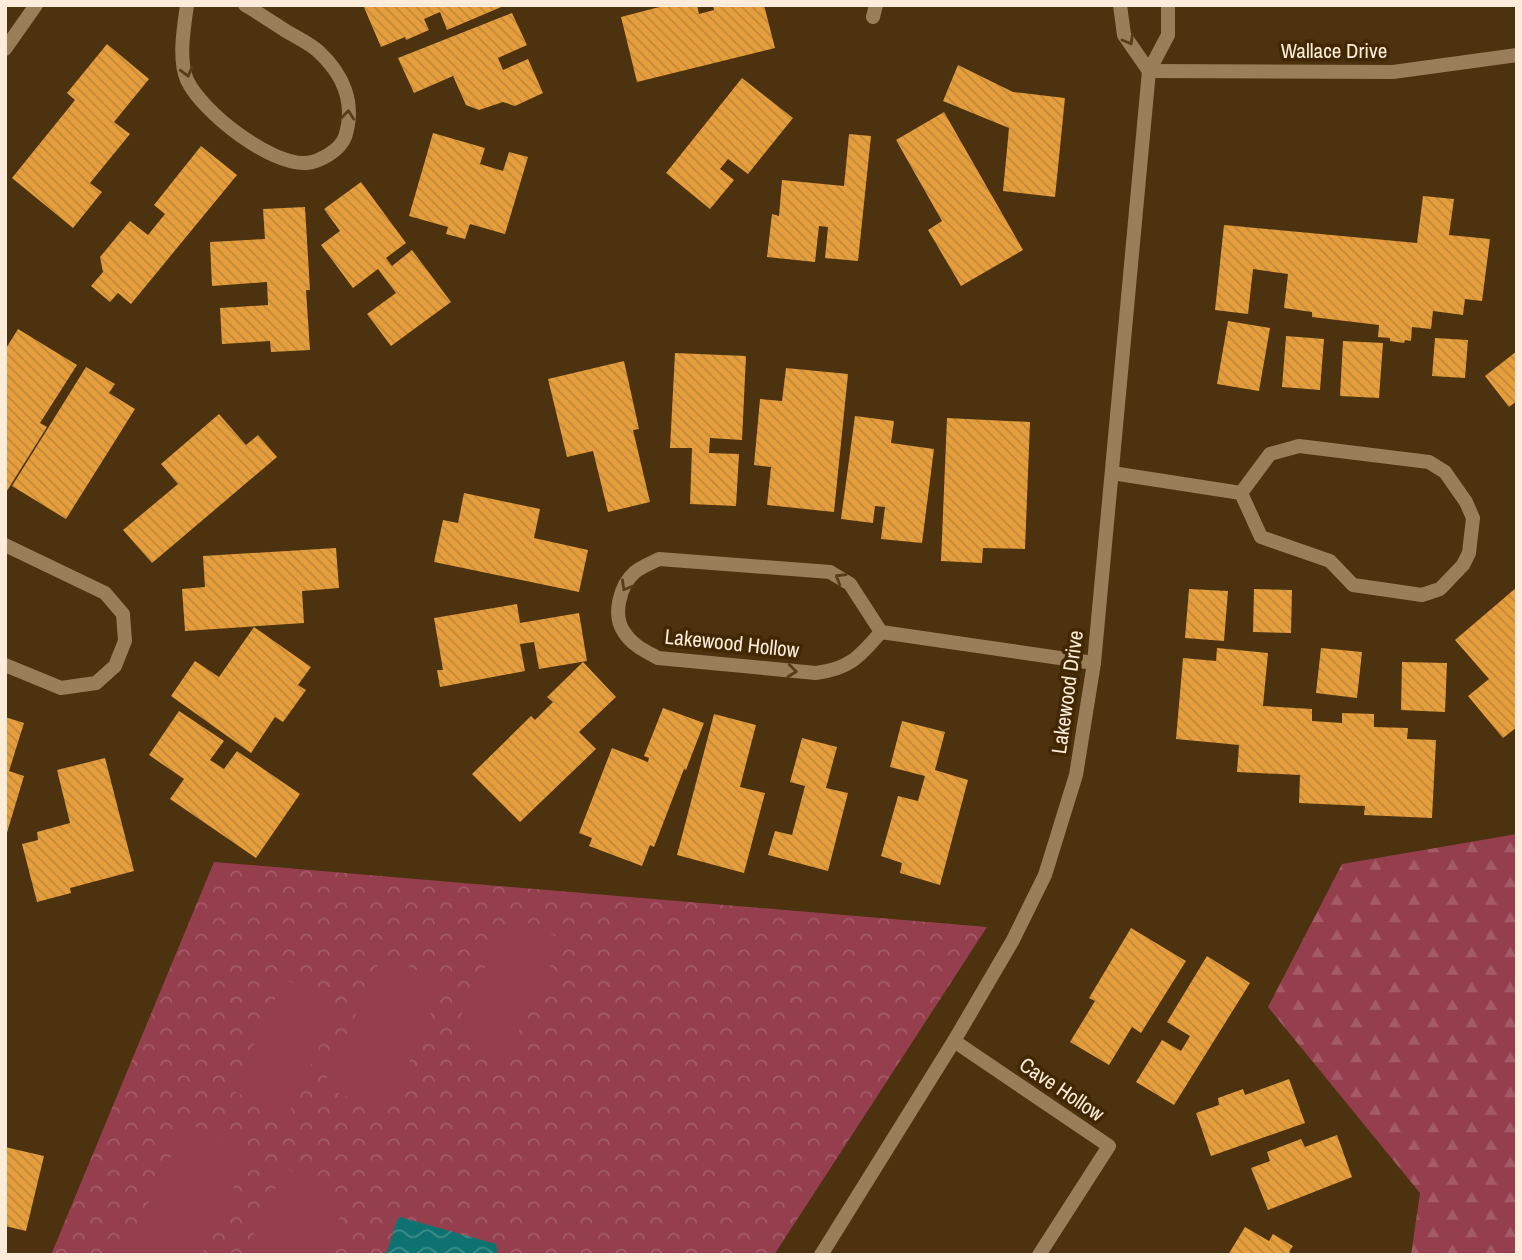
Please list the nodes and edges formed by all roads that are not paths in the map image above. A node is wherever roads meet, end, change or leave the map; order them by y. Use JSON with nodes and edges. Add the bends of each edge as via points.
{"nodes":[{"id":1,"x":36,"y":5,"type":"edge"},
{"id":2,"x":187,"y":5,"type":"edge"},
{"id":3,"x":245,"y":5,"type":"edge"},
{"id":4,"x":1119,"y":5,"type":"edge"},
{"id":5,"x":1168,"y":5,"type":"edge"},
{"id":6,"x":5,"y":49,"type":"edge"},
{"id":7,"x":1517,"y":55,"type":"edge"},
{"id":8,"x":1149,"y":71,"type":"junction"},
{"id":9,"x":1112,"y":473,"type":"junction"},
{"id":10,"x":1241,"y":493,"type":"junction"},
{"id":11,"x":5,"y":545,"type":"edge"},
{"id":12,"x":881,"y":632,"type":"junction"},
{"id":13,"x":1094,"y":663,"type":"junction"},
{"id":14,"x":5,"y":665,"type":"edge"},
{"id":15,"x":954,"y":1041,"type":"junction"},
{"id":16,"x":821,"y":1255,"type":"edge"},
{"id":17,"x":1039,"y":1255,"type":"edge"}],
"edges":[{"from":1,"to":6,"type":"street"},
{"from":2,"to":3,"type":"street","one_way":true,"via":[[182,49],[187,79],[207,108],[239,136],[286,160],[308,163],[330,155],[344,140],[350,108],[340,76],[316,50]]},
{"from":4,"to":8,"type":"street","one_way":true,"via":[[1124,35]]},
{"from":5,"to":8,"type":"street","name":"Lakewood Drive","via":[[1168,35]]},
{"from":7,"to":8,"type":"street","name":"Wallace Drive","via":[[1393,72]]},
{"from":8,"to":9,"type":"street","name":"Lakewood Drive"},
{"from":9,"to":10,"type":"street"},
{"from":9,"to":13,"type":"street","name":"Lakewood Drive"},
{"from":10,"to":10,"type":"street","via":[[1261,537],[1330,561],[1353,584],[1422,595],[1440,589],[1469,553],[1472,518],[1466,502],[1446,472],[1429,462],[1299,446],[1270,454]]},
{"from":11,"to":14,"type":"street","via":[[105,593],[123,614],[125,641],[115,666],[96,682],[61,688]]},
{"from":12,"to":12,"type":"street","name":"Lakewood Hollow","one_way":true,"via":[[850,584],[830,572],[659,559],[635,572],[621,590],[618,611],[622,631],[637,648],[658,658],[816,673],[835,671],[860,655]]},
{"from":12,"to":13,"type":"street"},
{"from":13,"to":15,"type":"street","name":"Lakewood Drive","via":[[1076,775],[1045,875]]},
{"from":15,"to":16,"type":"street","name":"Lakewood Drive"},
{"from":15,"to":17,"type":"street","name":"Cave Hollow","via":[[1108,1146]]}]}
